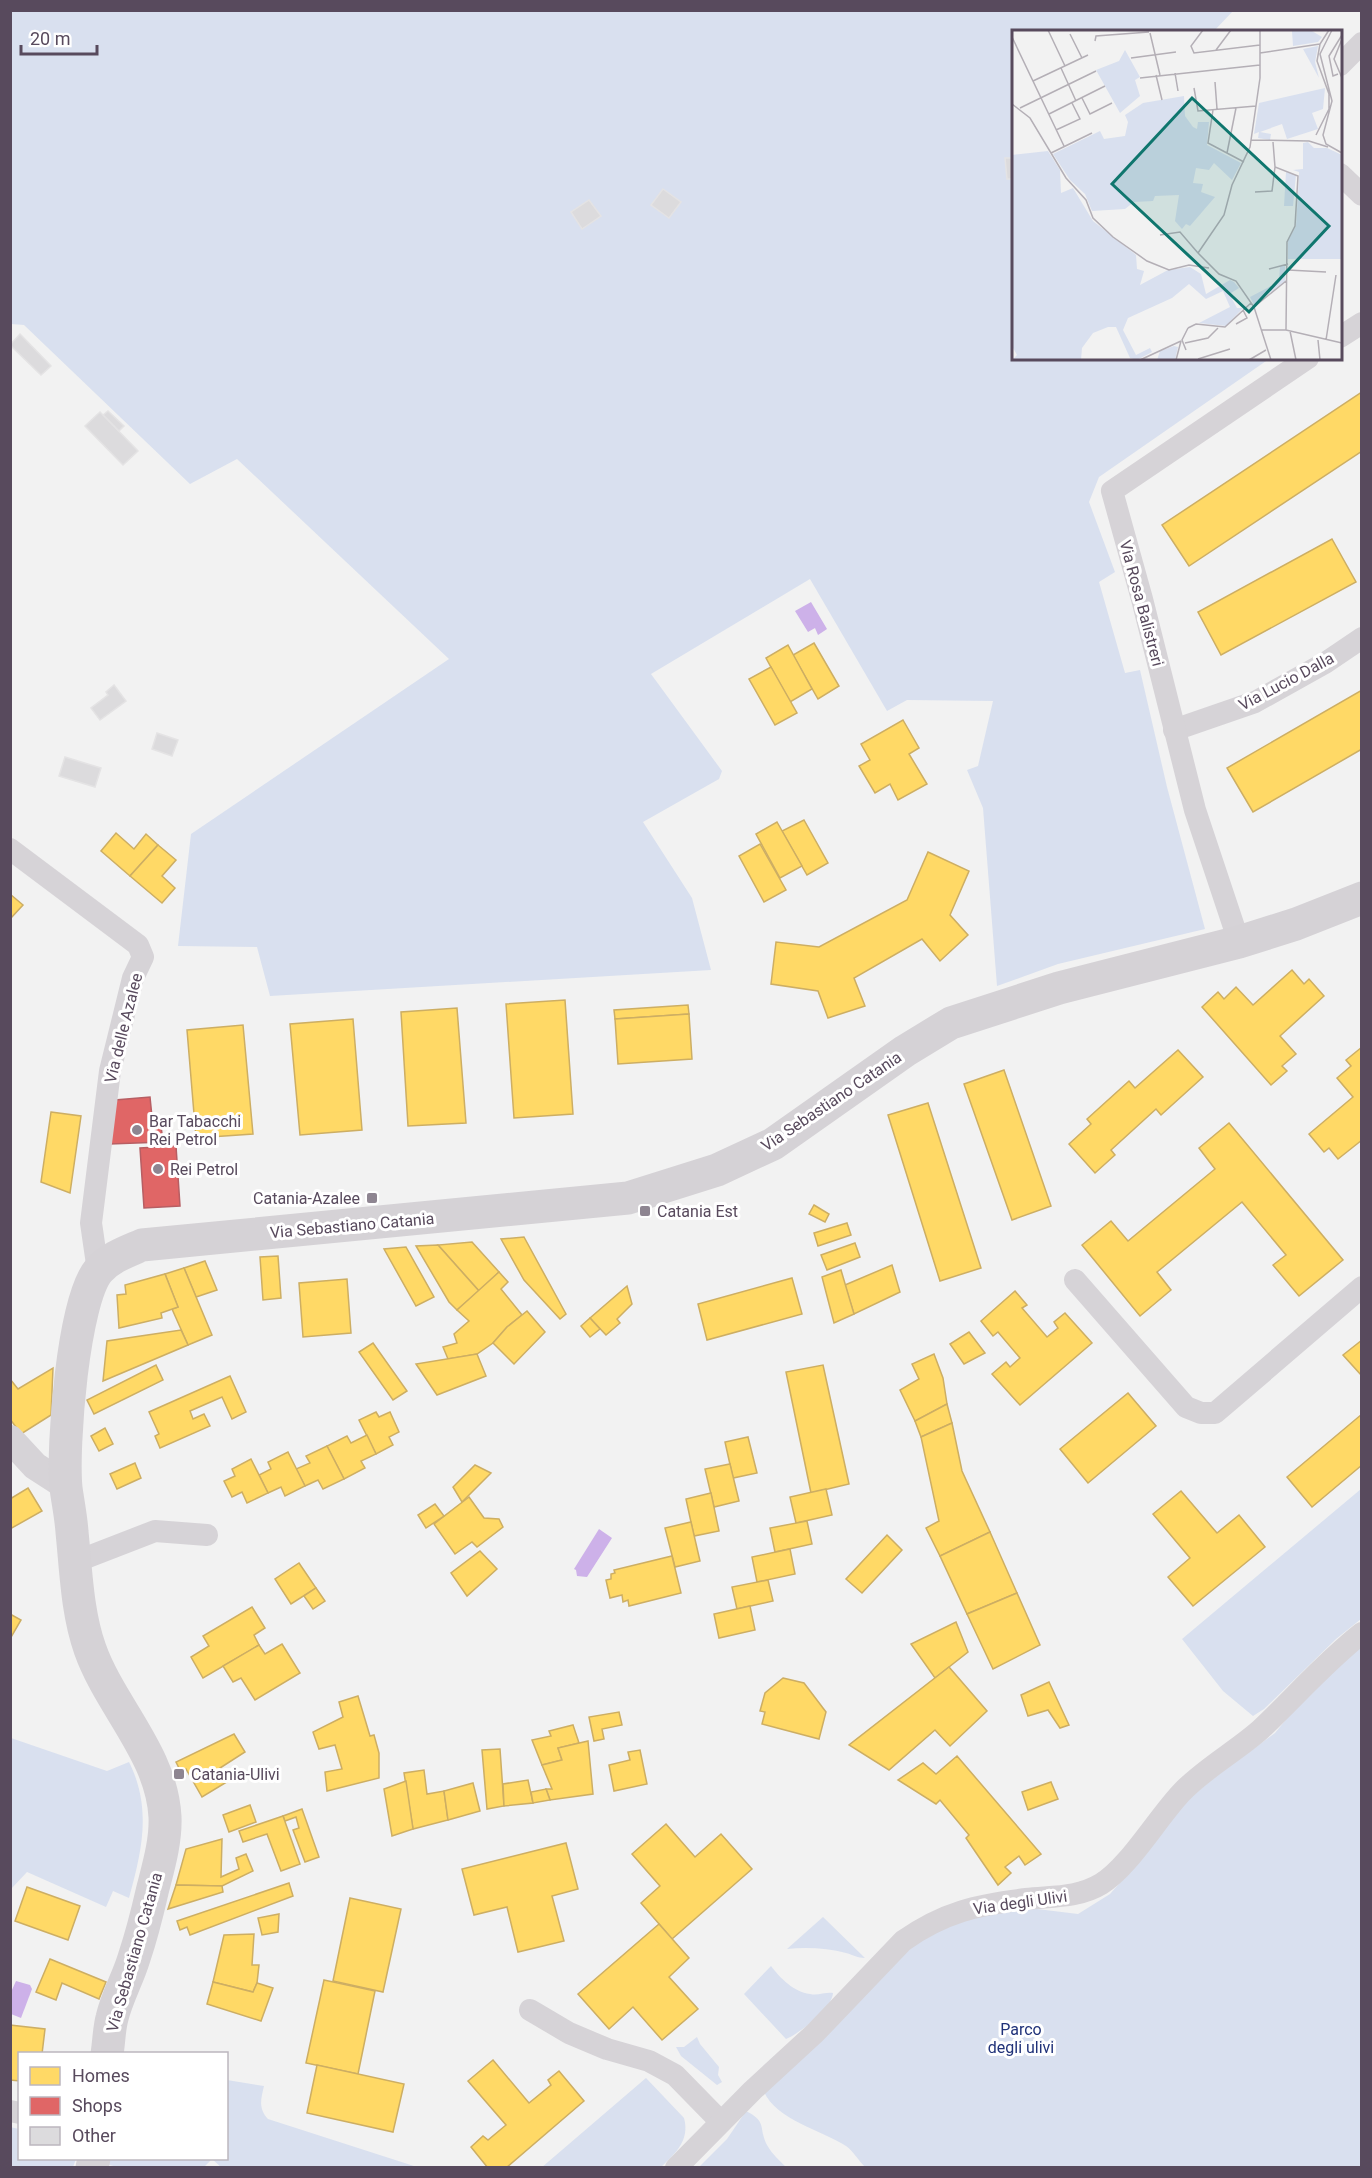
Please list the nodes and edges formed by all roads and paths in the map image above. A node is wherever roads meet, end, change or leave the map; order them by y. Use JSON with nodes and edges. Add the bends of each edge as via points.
{"nodes":[{"id":1,"x":1362,"y":43,"type":"edge"},
{"id":2,"x":1342,"y":64,"type":"edge"},
{"id":3,"x":1342,"y":175,"type":"edge"},
{"id":4,"x":1362,"y":195,"type":"edge"},
{"id":5,"x":1362,"y":322,"type":"edge"},
{"id":6,"x":1342,"y":336,"type":"edge"},
{"id":7,"x":1305,"y":360,"type":"edge"},
{"id":8,"x":1362,"y":638,"type":"edge"},
{"id":9,"x":1174,"y":730,"type":"junction"},
{"id":10,"x":10,"y":849,"type":"edge"},
{"id":11,"x":1362,"y":898,"type":"edge"},
{"id":12,"x":1239,"y":942,"type":"junction"},
{"id":13,"x":98,"y":1271,"type":"junction"},
{"id":14,"x":1075,"y":1280,"type":"dead end"},
{"id":15,"x":1362,"y":1287,"type":"edge"},
{"id":16,"x":10,"y":1440,"type":"edge"},
{"id":17,"x":66,"y":1486,"type":"junction"},
{"id":18,"x":207,"y":1535,"type":"dead end"},
{"id":19,"x":75,"y":1562,"type":"junction"},
{"id":20,"x":1362,"y":1633,"type":"edge"},
{"id":21,"x":530,"y":2010,"type":"dead end"},
{"id":22,"x":107,"y":2052,"type":"edge"},
{"id":23,"x":721,"y":2122,"type":"junction"},
{"id":24,"x":676,"y":2168,"type":"edge"}],
"edges":[{"from":1,"to":2,"type":"street"},
{"from":3,"to":4,"type":"street"},
{"from":5,"to":6,"type":"street"},
{"from":7,"to":9,"type":"street","name":"Via Rosa Balistreri","via":[[1112,491]]},
{"from":8,"to":9,"type":"street","name":"Via Lucio Dalla","via":[[1254,702]]},
{"from":9,"to":12,"type":"street","name":"Via Rosa Balistreri"},
{"from":10,"to":13,"type":"street","name":"Via delle Azalee","via":[[138,945],[143,957],[133,978],[110,1071],[91,1223]]},
{"from":11,"to":12,"type":"main road","name":"Via Sebastiano Catania"},
{"from":12,"to":13,"type":"main road","name":"Via Sebastiano Catania","via":[[1059,988],[951,1023],[772,1143],[717,1170],[628,1198],[141,1245],[116,1255]]},
{"from":13,"to":17,"type":"main road","name":"Via Sebastiano Catania","via":[[80,1320],[70,1392]]},
{"from":14,"to":15,"type":"street","via":[[1186,1407],[1201,1413],[1215,1413]]},
{"from":16,"to":17,"type":"street","via":[[35,1466]]},
{"from":17,"to":19,"type":"main road","name":"Via Sebastiano Catania"},
{"from":18,"to":19,"type":"street","via":[[155,1531]]},
{"from":19,"to":22,"type":"main road","name":"Via Sebastiano Catania","via":[[89,1648],[102,1679],[151,1764],[161,1789],[165,1816],[159,1867],[134,1958],[112,2017]]},
{"from":20,"to":23,"type":"street","name":"Via degli Ulivi","via":[[1259,1731],[1182,1792],[1110,1878],[1081,1893],[973,1908],[920,1929],[903,1941],[815,2033]]},
{"from":21,"to":23,"type":"street","via":[[569,2033],[649,2061],[675,2075]]},
{"from":23,"to":24,"type":"street","name":"Via degli Ulivi"}]}
